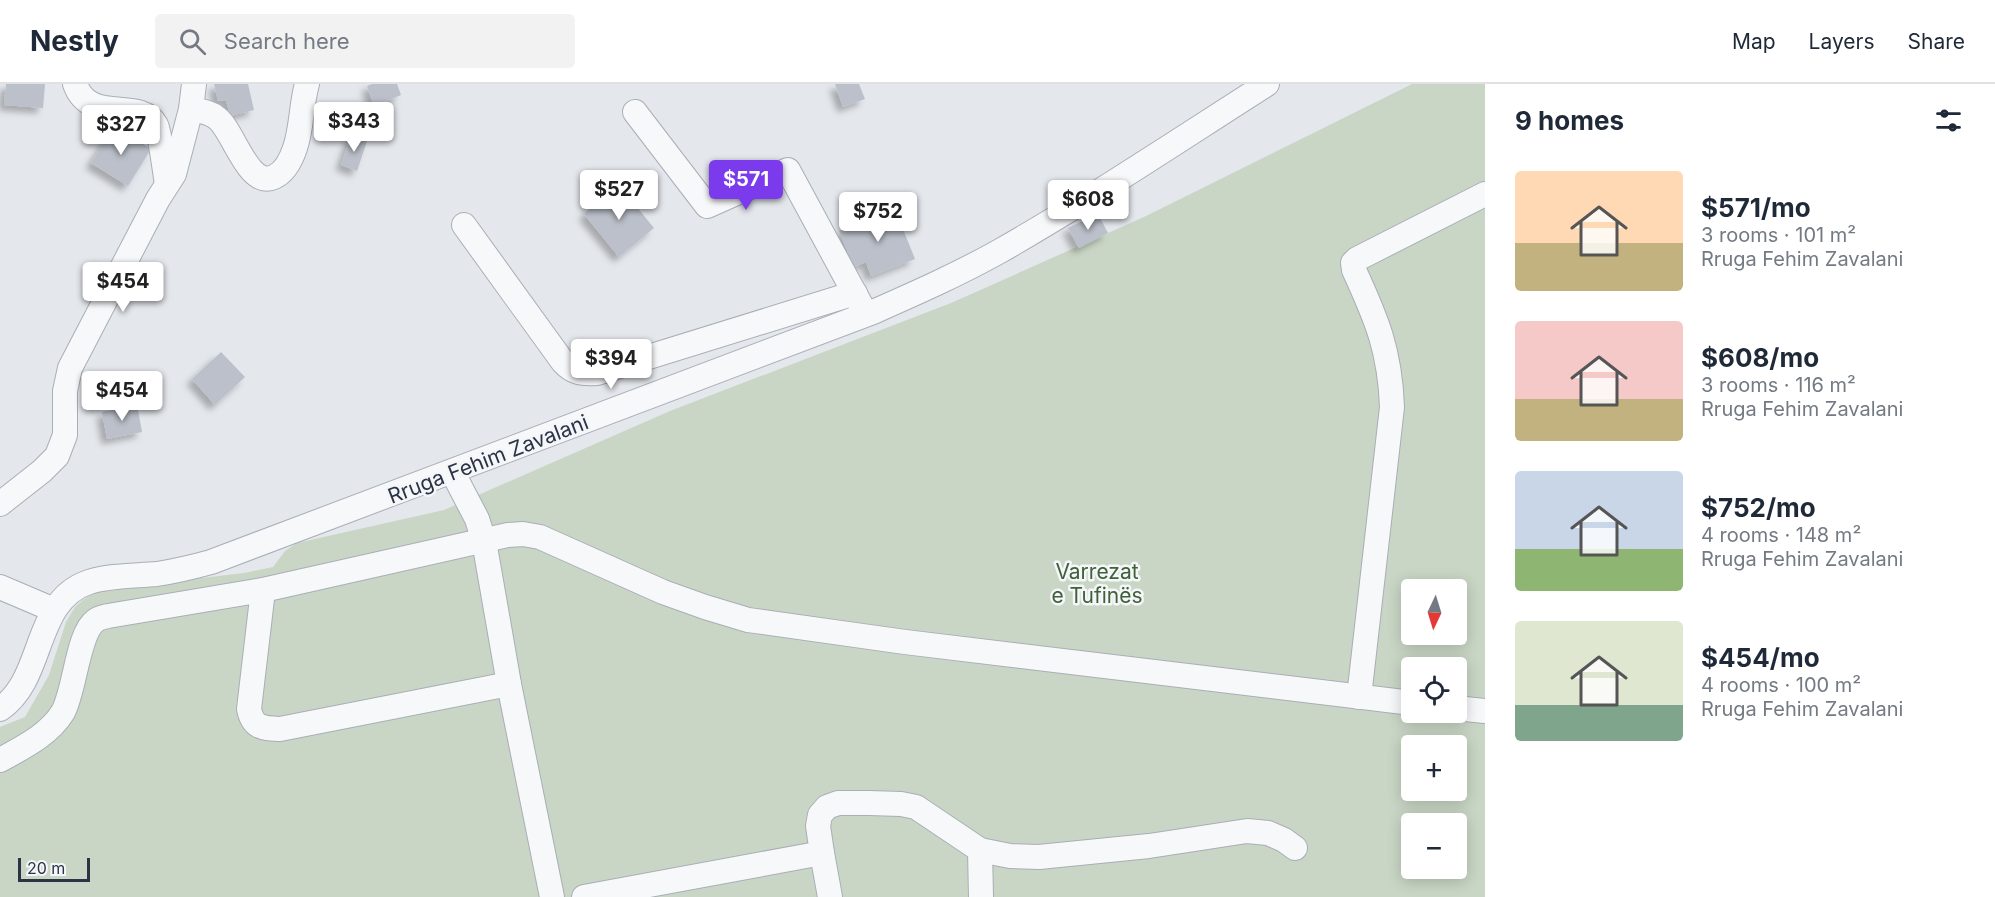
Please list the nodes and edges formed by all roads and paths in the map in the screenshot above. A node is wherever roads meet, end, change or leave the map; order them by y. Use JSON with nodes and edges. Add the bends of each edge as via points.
{"nodes":[{"id":1,"x":75,"y":84,"type":"edge"},
{"id":2,"x":194,"y":84,"type":"edge"},
{"id":3,"x":307,"y":84,"type":"edge"},
{"id":4,"x":1267,"y":84,"type":"edge"},
{"id":5,"x":191,"y":110,"type":"junction"},
{"id":6,"x":634,"y":112,"type":"dead end"},
{"id":7,"x":167,"y":184,"type":"junction"},
{"id":8,"x":1485,"y":194,"type":"edge"},
{"id":9,"x":464,"y":225,"type":"dead end"},
{"id":10,"x":855,"y":293,"type":"junction"},
{"id":11,"x":867,"y":315,"type":"junction"},
{"id":12,"x":453,"y":472,"type":"junction"},
{"id":13,"x":0,"y":504,"type":"edge"},
{"id":14,"x":484,"y":541,"type":"junction"},
{"id":15,"x":0,"y":587,"type":"edge"},
{"id":16,"x":263,"y":590,"type":"junction"},
{"id":17,"x":54,"y":610,"type":"junction"},
{"id":18,"x":509,"y":684,"type":"junction"},
{"id":19,"x":1359,"y":697,"type":"junction"},
{"id":20,"x":1401,"y":702,"type":"edge"},
{"id":21,"x":0,"y":709,"type":"edge"},
{"id":22,"x":1467,"y":709,"type":"edge"},
{"id":23,"x":1485,"y":711,"type":"edge"},
{"id":24,"x":0,"y":760,"type":"edge"},
{"id":25,"x":1295,"y":848,"type":"dead end"},
{"id":26,"x":980,"y":850,"type":"junction"},
{"id":27,"x":822,"y":853,"type":"junction"},
{"id":28,"x":695,"y":887,"type":"edge"},
{"id":29,"x":552,"y":897,"type":"edge"},
{"id":30,"x":584,"y":897,"type":"edge"},
{"id":31,"x":830,"y":897,"type":"edge"},
{"id":32,"x":981,"y":897,"type":"edge"}],
"edges":[{"from":1,"to":7,"type":"street","via":[[77,92],[90,104],[133,111],[156,125]]},
{"from":2,"to":5,"type":"street"},
{"from":3,"to":5,"type":"street","via":[[296,147],[287,167],[269,179],[259,178],[248,167],[216,117]]},
{"from":4,"to":11,"type":"street","name":"Rruga Fehim Zavalani","via":[[999,252]]},
{"from":5,"to":7,"type":"street","via":[[174,174]]},
{"from":6,"to":10,"type":"street","via":[[707,206],[788,170]]},
{"from":7,"to":13,"type":"street","via":[[70,368],[64,435],[57,456]]},
{"from":8,"to":19,"type":"street","via":[[1353,263],[1387,352],[1392,407]]},
{"from":9,"to":10,"type":"street","via":[[563,362],[578,373],[597,373]]},
{"from":10,"to":11,"type":"street"},
{"from":11,"to":12,"type":"street","name":"Rruga Fehim Zavalani"},
{"from":12,"to":14,"type":"street"},
{"from":12,"to":17,"type":"street","name":"Rruga Fehim Zavalani","via":[[211,562],[184,570],[88,582],[68,593]]},
{"from":14,"to":16,"type":"street"},
{"from":14,"to":18,"type":"street"},
{"from":14,"to":19,"type":"street","via":[[523,534],[540,537],[663,592],[748,620]]},
{"from":15,"to":17,"type":"street"},
{"from":16,"to":18,"type":"street","via":[[249,709],[251,719],[267,729]]},
{"from":16,"to":24,"type":"street","via":[[95,621],[86,632],[70,698],[62,714],[28,745]]},
{"from":17,"to":21,"type":"street","name":"Rruga Fehim Zavalani","via":[[21,688]]},
{"from":18,"to":29,"type":"street"},
{"from":19,"to":20,"type":"street"},
{"from":22,"to":23,"type":"street"},
{"from":25,"to":26,"type":"street","via":[[1268,833],[1247,831],[1196,841],[1040,857]]},
{"from":26,"to":27,"type":"street","via":[[916,807],[869,802],[827,807],[818,826]]},
{"from":26,"to":32,"type":"street"},
{"from":27,"to":28,"type":"street"},
{"from":27,"to":31,"type":"street"},
{"from":28,"to":30,"type":"street"}]}
